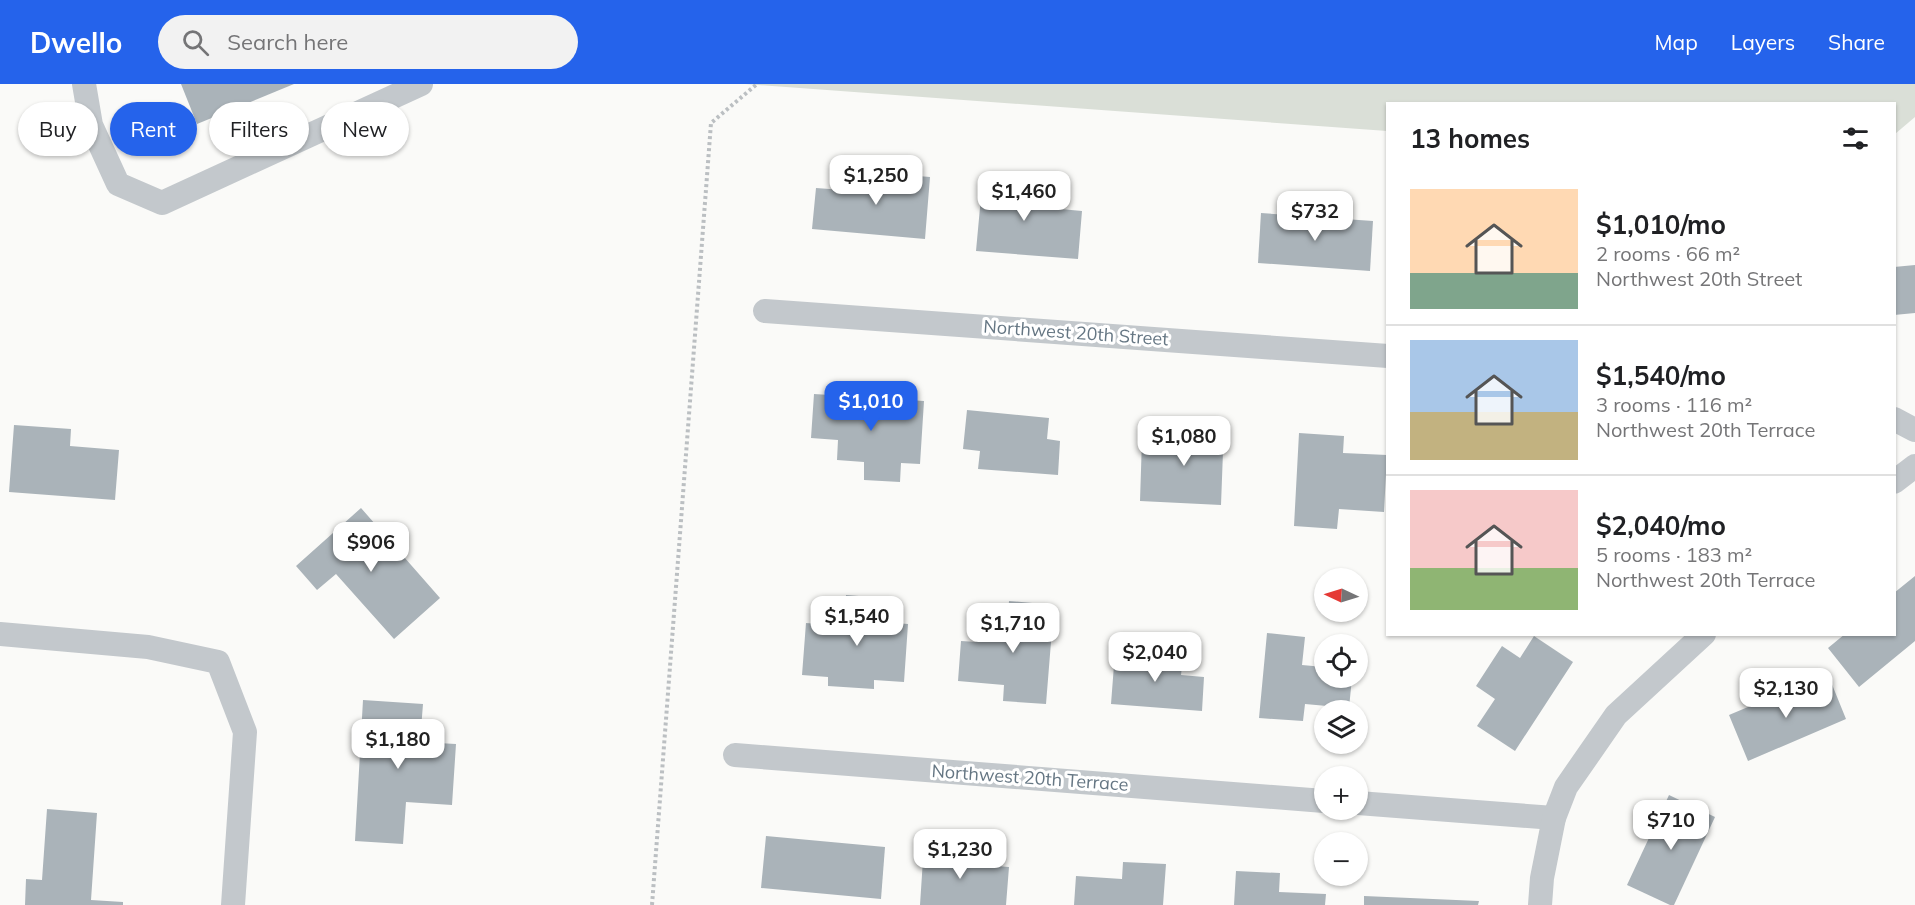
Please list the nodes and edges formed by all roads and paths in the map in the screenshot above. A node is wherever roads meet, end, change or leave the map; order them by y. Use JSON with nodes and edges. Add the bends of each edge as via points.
{"nodes":[{"id":1,"x":84,"y":84,"type":"edge"},
{"id":2,"x":421,"y":84,"type":"edge"},
{"id":3,"x":757,"y":84,"type":"edge"},
{"id":4,"x":765,"y":311,"type":"dead end"},
{"id":5,"x":1386,"y":356,"type":"edge"},
{"id":6,"x":1896,"y":419,"type":"edge"},
{"id":7,"x":1915,"y":430,"type":"edge"},
{"id":8,"x":1915,"y":466,"type":"edge"},
{"id":9,"x":1896,"y":480,"type":"edge"},
{"id":10,"x":0,"y":634,"type":"edge"},
{"id":11,"x":1702,"y":636,"type":"edge"},
{"id":12,"x":735,"y":755,"type":"dead end"},
{"id":13,"x":1314,"y":800,"type":"edge"},
{"id":14,"x":1368,"y":804,"type":"edge"},
{"id":15,"x":1554,"y":818,"type":"junction"},
{"id":16,"x":233,"y":905,"type":"edge"},
{"id":17,"x":652,"y":905,"type":"edge"},
{"id":18,"x":1540,"y":905,"type":"edge"}],
"edges":[{"from":1,"to":2,"type":"street","via":[[91,125],[118,184],[162,203]]},
{"from":3,"to":17,"type":"path","via":[[711,123]]},
{"from":4,"to":5,"type":"street","name":"Northwest 20th Street"},
{"from":6,"to":7,"type":"street"},
{"from":8,"to":9,"type":"street"},
{"from":10,"to":16,"type":"street","via":[[148,647],[218,662],[245,732]]},
{"from":11,"to":15,"type":"street","via":[[1616,715],[1566,787]]},
{"from":12,"to":13,"type":"street","name":"Northwest 20th Terrace"},
{"from":14,"to":15,"type":"street"},
{"from":15,"to":18,"type":"street"}]}
